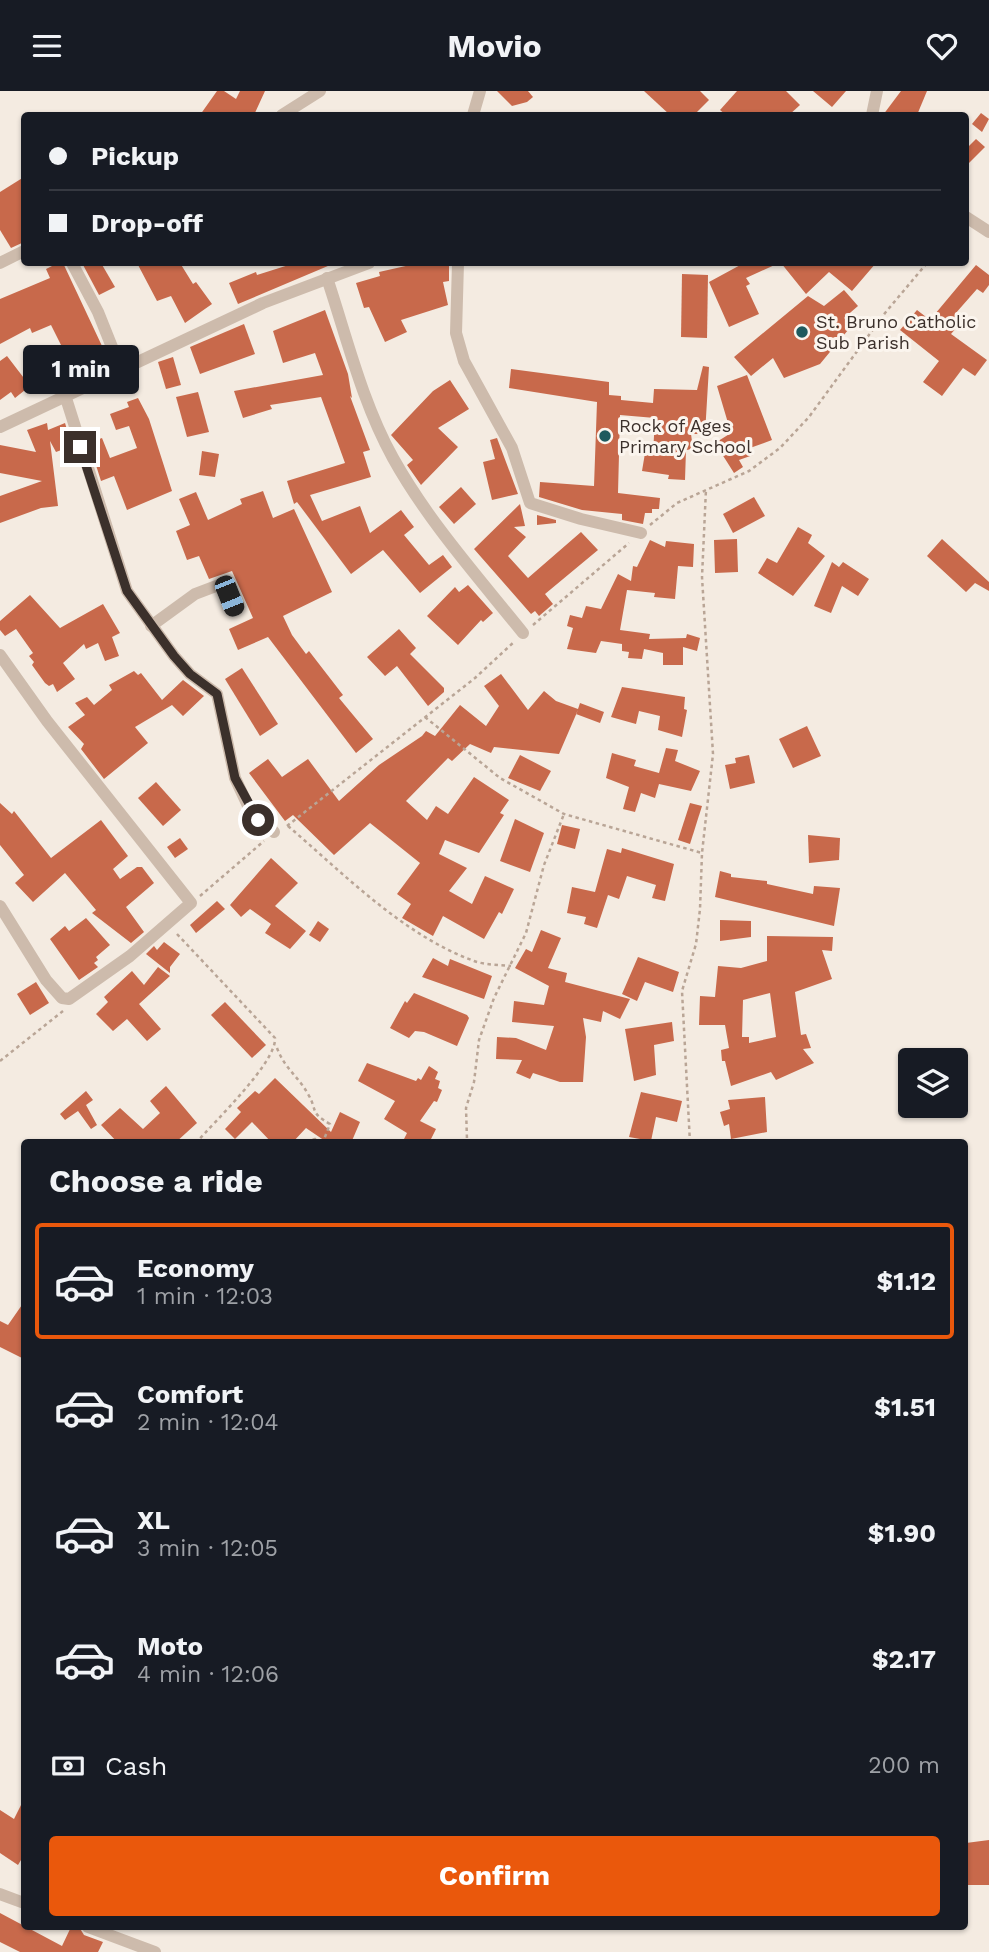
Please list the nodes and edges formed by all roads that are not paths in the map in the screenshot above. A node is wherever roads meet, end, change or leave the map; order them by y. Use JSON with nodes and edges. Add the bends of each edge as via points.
{"nodes":[{"id":1,"x":320,"y":91,"type":"edge"},
{"id":2,"x":480,"y":91,"type":"edge"},
{"id":3,"x":877,"y":91,"type":"edge"},
{"id":4,"x":287,"y":112,"type":"edge"},
{"id":5,"x":474,"y":112,"type":"edge"},
{"id":6,"x":873,"y":112,"type":"edge"},
{"id":7,"x":969,"y":220,"type":"edge"},
{"id":8,"x":989,"y":232,"type":"edge"},
{"id":9,"x":21,"y":252,"type":"edge"},
{"id":10,"x":0,"y":263,"type":"edge"},
{"id":11,"x":74,"y":266,"type":"edge"},
{"id":12,"x":361,"y":266,"type":"edge"},
{"id":13,"x":458,"y":266,"type":"edge"},
{"id":14,"x":327,"y":278,"type":"junction"},
{"id":15,"x":120,"y":367,"type":"junction"},
{"id":16,"x":65,"y":395,"type":"junction"},
{"id":17,"x":0,"y":427,"type":"edge"},
{"id":18,"x":641,"y":533,"type":"road end"},
{"id":19,"x":234,"y":609,"type":"dead end"},
{"id":20,"x":151,"y":626,"type":"junction"},
{"id":21,"x":523,"y":633,"type":"road end"},
{"id":22,"x":0,"y":655,"type":"edge"},
{"id":23,"x":274,"y":832,"type":"road end"},
{"id":24,"x":0,"y":906,"type":"edge"},
{"id":25,"x":0,"y":1894,"type":"edge"},
{"id":26,"x":21,"y":1902,"type":"edge"},
{"id":27,"x":96,"y":1930,"type":"edge"},
{"id":28,"x":155,"y":1952,"type":"edge"}],
"edges":[{"from":1,"to":4,"type":"street"},
{"from":2,"to":5,"type":"street"},
{"from":3,"to":6,"type":"street"},
{"from":7,"to":8,"type":"street"},
{"from":9,"to":10,"type":"street"},
{"from":11,"to":15,"type":"street","via":[[99,312]]},
{"from":12,"to":14,"type":"street"},
{"from":13,"to":18,"type":"street","via":[[456,333],[464,361],[513,448],[530,503]]},
{"from":14,"to":15,"type":"street"},
{"from":14,"to":21,"type":"street","via":[[370,409],[393,458],[426,509]]},
{"from":15,"to":16,"type":"street"},
{"from":16,"to":17,"type":"street"},
{"from":16,"to":20,"type":"street","via":[[118,571],[136,609]]},
{"from":19,"to":20,"type":"street","via":[[224,583],[195,594]]},
{"from":20,"to":23,"type":"street","via":[[190,674],[217,694],[235,778],[250,810]]},
{"from":22,"to":24,"type":"street","via":[[191,903],[130,956],[69,999],[62,998],[46,981]]},
{"from":25,"to":26,"type":"street"},
{"from":27,"to":28,"type":"street"}]}
